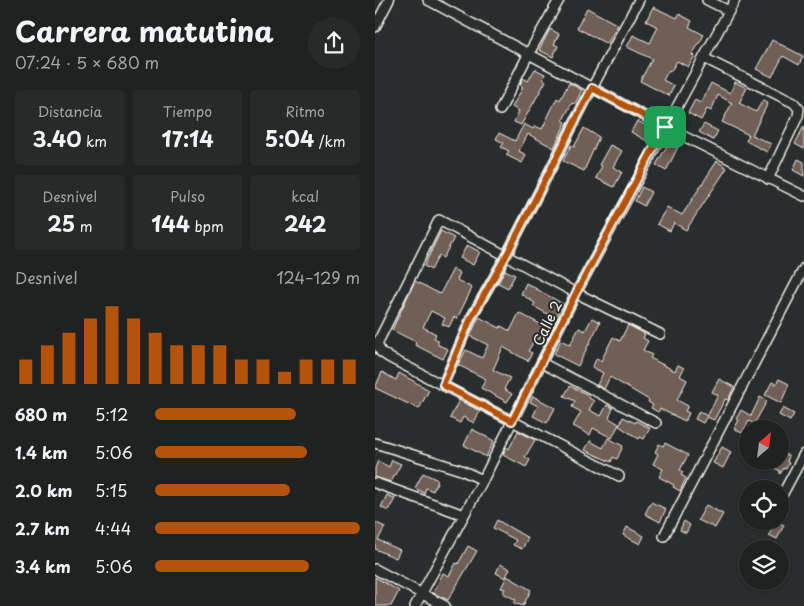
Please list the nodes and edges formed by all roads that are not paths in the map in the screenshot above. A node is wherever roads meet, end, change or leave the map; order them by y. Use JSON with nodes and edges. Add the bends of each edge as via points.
{"nodes":[{"id":1,"x":389,"y":0,"type":"edge"},
{"id":2,"x":428,"y":0,"type":"edge"},
{"id":3,"x":559,"y":0,"type":"edge"},
{"id":4,"x":639,"y":0,"type":"edge"},
{"id":5,"x":707,"y":0,"type":"edge"},
{"id":6,"x":735,"y":0,"type":"edge"},
{"id":7,"x":729,"y":11,"type":"junction"},
{"id":8,"x":375,"y":27,"type":"edge"},
{"id":9,"x":529,"y":53,"type":"junction"},
{"id":10,"x":704,"y":58,"type":"junction"},
{"id":11,"x":592,"y":88,"type":"junction"},
{"id":12,"x":500,"y":110,"type":"dead end"},
{"id":13,"x":665,"y":127,"type":"junction"},
{"id":14,"x":768,"y":179,"type":"junction"},
{"id":15,"x":804,"y":196,"type":"edge"},
{"id":16,"x":506,"y":256,"type":"junction"},
{"id":17,"x":804,"y":268,"type":"edge"},
{"id":18,"x":576,"y":293,"type":"junction"},
{"id":19,"x":661,"y":334,"type":"dead end"},
{"id":20,"x":542,"y":363,"type":"junction"},
{"id":21,"x":443,"y":385,"type":"junction"},
{"id":22,"x":512,"y":421,"type":"junction"},
{"id":23,"x":656,"y":423,"type":"dead end"},
{"id":24,"x":375,"y":443,"type":"edge"},
{"id":25,"x":804,"y":454,"type":"edge"},
{"id":26,"x":619,"y":476,"type":"dead end"},
{"id":27,"x":483,"y":480,"type":"junction"},
{"id":28,"x":375,"y":483,"type":"edge"},
{"id":29,"x":789,"y":483,"type":"edge"},
{"id":30,"x":465,"y":515,"type":"junction"},
{"id":31,"x":664,"y":536,"type":"dead end"},
{"id":32,"x":375,"y":569,"type":"edge"},
{"id":33,"x":421,"y":593,"type":"junction"},
{"id":34,"x":415,"y":606,"type":"edge"},
{"id":35,"x":445,"y":606,"type":"edge"}],
"edges":[{"from":1,"to":8,"type":"street"},
{"from":2,"to":9,"type":"street"},
{"from":3,"to":9,"type":"street"},
{"from":4,"to":11,"type":"street"},
{"from":5,"to":7,"type":"street"},
{"from":6,"to":7,"type":"street","name":"Calle 2"},
{"from":7,"to":10,"type":"street","name":"Calle 2"},
{"from":9,"to":11,"type":"street"},
{"from":9,"to":12,"type":"street"},
{"from":10,"to":13,"type":"street","name":"Calle 2"},
{"from":10,"to":14,"type":"street","via":[[794,104],[799,110]]},
{"from":11,"to":13,"type":"street"},
{"from":11,"to":16,"type":"street"},
{"from":13,"to":14,"type":"street"},
{"from":13,"to":18,"type":"street","name":"Calle 2"},
{"from":14,"to":15,"type":"street"},
{"from":16,"to":18,"type":"street"},
{"from":16,"to":21,"type":"street","via":[[471,318]]},
{"from":16,"to":21,"type":"street","via":[[439,220],[377,344],[381,352],[390,358]]},
{"from":17,"to":31,"type":"street"},
{"from":18,"to":19,"type":"street"},
{"from":18,"to":20,"type":"street","name":"Calle 2"},
{"from":20,"to":22,"type":"street","name":"Calle 2"},
{"from":20,"to":23,"type":"street"},
{"from":21,"to":22,"type":"street"},
{"from":22,"to":26,"type":"street"},
{"from":22,"to":27,"type":"street","name":"Calle 2"},
{"from":24,"to":27,"type":"street"},
{"from":25,"to":29,"type":"street"},
{"from":27,"to":30,"type":"street","name":"Calle 2"},
{"from":28,"to":30,"type":"street"},
{"from":30,"to":33,"type":"street","name":"Calle 2"},
{"from":32,"to":33,"type":"street"},
{"from":33,"to":34,"type":"street","name":"Calle 2"},
{"from":33,"to":35,"type":"street"}]}
